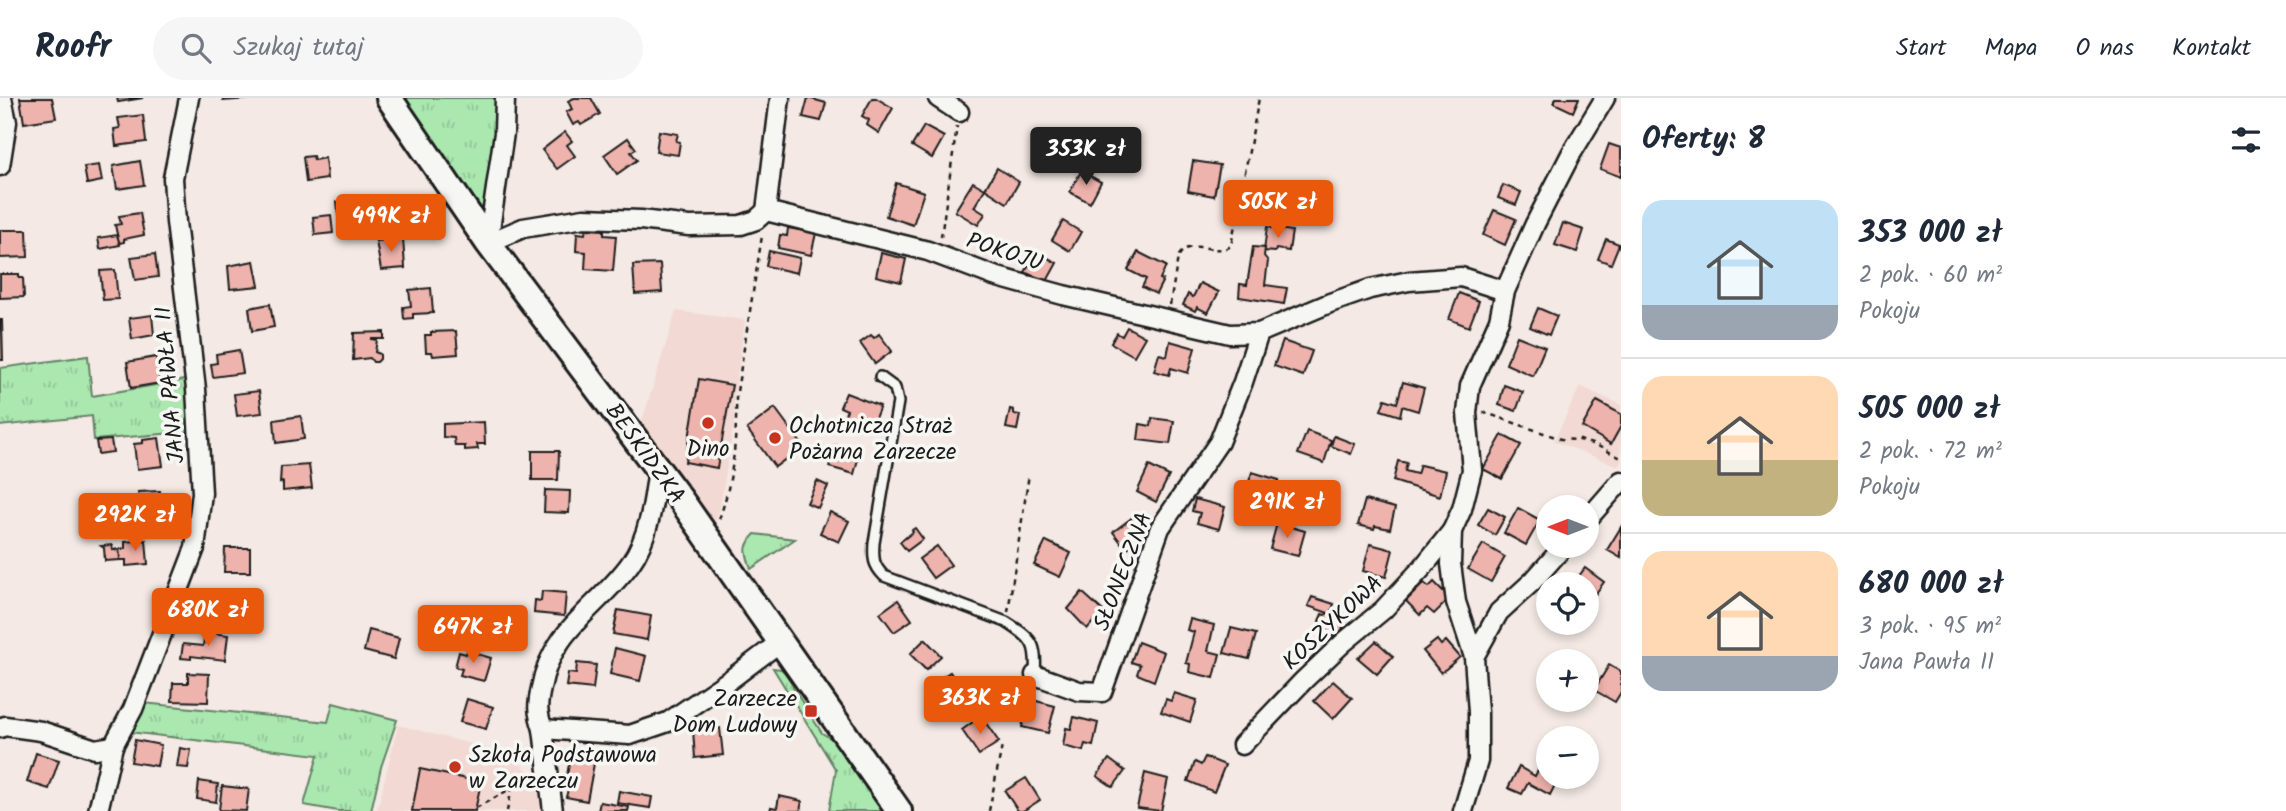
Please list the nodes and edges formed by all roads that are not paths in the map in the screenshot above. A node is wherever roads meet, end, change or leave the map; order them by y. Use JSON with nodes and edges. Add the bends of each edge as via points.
{"nodes":[{"id":1,"x":2,"y":98,"type":"edge"},
{"id":2,"x":189,"y":98,"type":"edge"},
{"id":3,"x":389,"y":98,"type":"edge"},
{"id":4,"x":505,"y":98,"type":"edge"},
{"id":5,"x":780,"y":98,"type":"edge"},
{"id":6,"x":938,"y":98,"type":"edge"},
{"id":7,"x":1605,"y":98,"type":"edge"},
{"id":8,"x":959,"y":112,"type":"road end"},
{"id":9,"x":0,"y":166,"type":"edge"},
{"id":10,"x":761,"y":215,"type":"junction"},
{"id":11,"x":488,"y":243,"type":"junction"},
{"id":12,"x":1505,"y":291,"type":"junction"},
{"id":13,"x":1259,"y":333,"type":"junction"},
{"id":14,"x":880,"y":377,"type":"dead end"},
{"id":15,"x":658,"y":468,"type":"junction"},
{"id":16,"x":1621,"y":481,"type":"edge"},
{"id":17,"x":1600,"y":505,"type":"edge"},
{"id":18,"x":1452,"y":531,"type":"junction"},
{"id":19,"x":1553,"y":558,"type":"edge"},
{"id":20,"x":780,"y":642,"type":"junction"},
{"id":21,"x":1474,"y":657,"type":"junction"},
{"id":22,"x":1035,"y":675,"type":"joint"},
{"id":23,"x":0,"y":728,"type":"edge"},
{"id":24,"x":543,"y":729,"type":"junction"},
{"id":25,"x":1242,"y":745,"type":"dead end"},
{"id":26,"x":113,"y":746,"type":"junction"},
{"id":27,"x":98,"y":811,"type":"edge"},
{"id":28,"x":553,"y":811,"type":"edge"},
{"id":29,"x":899,"y":811,"type":"edge"},
{"id":30,"x":1463,"y":811,"type":"edge"}],
"edges":[{"from":1,"to":9,"type":"street","via":[[7,121]]},
{"from":2,"to":26,"type":"street","name":"JANA PAWŁA II","via":[[173,178],[196,389],[202,493],[195,548],[133,709]]},
{"from":3,"to":11,"type":"street","name":"BESKIDZKA"},
{"from":4,"to":11,"type":"street"},
{"from":5,"to":10,"type":"street"},
{"from":6,"to":8,"type":"street"},
{"from":7,"to":12,"type":"street","via":[[1535,223]]},
{"from":10,"to":11,"type":"street","name":"POKOJU","via":[[741,225],[690,226],[584,218],[523,228]]},
{"from":10,"to":13,"type":"street","name":"POKOJU","via":[[851,230],[994,276],[1230,334]]},
{"from":11,"to":15,"type":"street","name":"BESKIDZKA"},
{"from":12,"to":13,"type":"street","name":"POKOJU","via":[[1461,277],[1409,281],[1370,289]]},
{"from":12,"to":18,"type":"street","via":[[1499,320],[1470,386],[1472,470]]},
{"from":13,"to":22,"type":"street","name":"SŁONECZNA","via":[[1219,442],[1160,528],[1102,692],[1079,691]]},
{"from":14,"to":22,"type":"lane","via":[[894,388],[898,402],[874,543],[877,569],[884,576],[1019,630],[1034,645]]},
{"from":15,"to":20,"type":"street","name":"BESKIDZKA"},
{"from":15,"to":24,"type":"street","via":[[644,535],[630,564],[550,655],[537,710]]},
{"from":16,"to":17,"type":"street"},
{"from":18,"to":21,"type":"street","via":[[1456,602]]},
{"from":18,"to":25,"type":"street","name":"KOSZYKOWA","via":[[1383,610],[1304,680]]},
{"from":19,"to":21,"type":"street","via":[[1499,612]]},
{"from":20,"to":24,"type":"street","via":[[668,722],[630,734]]},
{"from":20,"to":29,"type":"street","name":"BESKIDZKA"},
{"from":21,"to":30,"type":"street","via":[[1478,761]]},
{"from":23,"to":26,"type":"street","via":[[41,731],[95,749]]},
{"from":24,"to":28,"type":"street"},
{"from":26,"to":27,"type":"street","name":"JANA PAWŁA II"}]}
